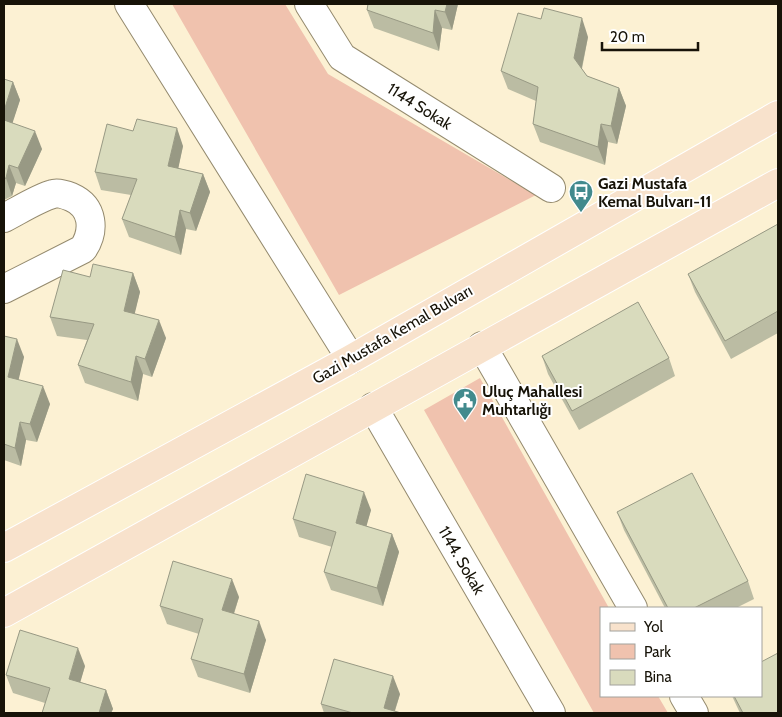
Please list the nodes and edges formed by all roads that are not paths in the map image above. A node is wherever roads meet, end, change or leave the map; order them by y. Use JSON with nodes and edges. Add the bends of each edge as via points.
{"nodes":[{"id":1,"x":129,"y":4,"type":"edge"},
{"id":2,"x":309,"y":4,"type":"edge"},
{"id":3,"x":778,"y":115,"type":"edge"},
{"id":4,"x":778,"y":183,"type":"edge"},
{"id":5,"x":551,"y":188,"type":"dead end"},
{"id":6,"x":4,"y":218,"type":"edge"},
{"id":7,"x":4,"y":289,"type":"edge"},
{"id":8,"x":482,"y":346,"type":"junction"},
{"id":9,"x":351,"y":359,"type":"junction"},
{"id":10,"x":373,"y":407,"type":"junction"},
{"id":11,"x":4,"y":548,"type":"edge"},
{"id":12,"x":632,"y":607,"type":"edge"},
{"id":13,"x":4,"y":612,"type":"edge"},
{"id":14,"x":685,"y":697,"type":"edge"},
{"id":15,"x":551,"y":713,"type":"edge"},
{"id":16,"x":694,"y":713,"type":"edge"}],
"edges":[{"from":1,"to":9,"type":"street"},
{"from":2,"to":5,"type":"street","name":"1144 Sokak","via":[[342,57]]},
{"from":3,"to":9,"type":"main road","name":"Gazi Mustafa Kemal Bulvarı"},
{"from":4,"to":8,"type":"main road"},
{"from":6,"to":7,"type":"street","via":[[54,194],[66,195],[78,200],[86,209],[91,229],[83,249]]},
{"from":8,"to":10,"type":"main road"},
{"from":8,"to":12,"type":"street"},
{"from":9,"to":11,"type":"main road","name":"Gazi Mustafa Kemal Bulvarı"},
{"from":10,"to":13,"type":"main road"},
{"from":10,"to":15,"type":"street","name":"1144. Sokak"},
{"from":14,"to":16,"type":"street"}]}
